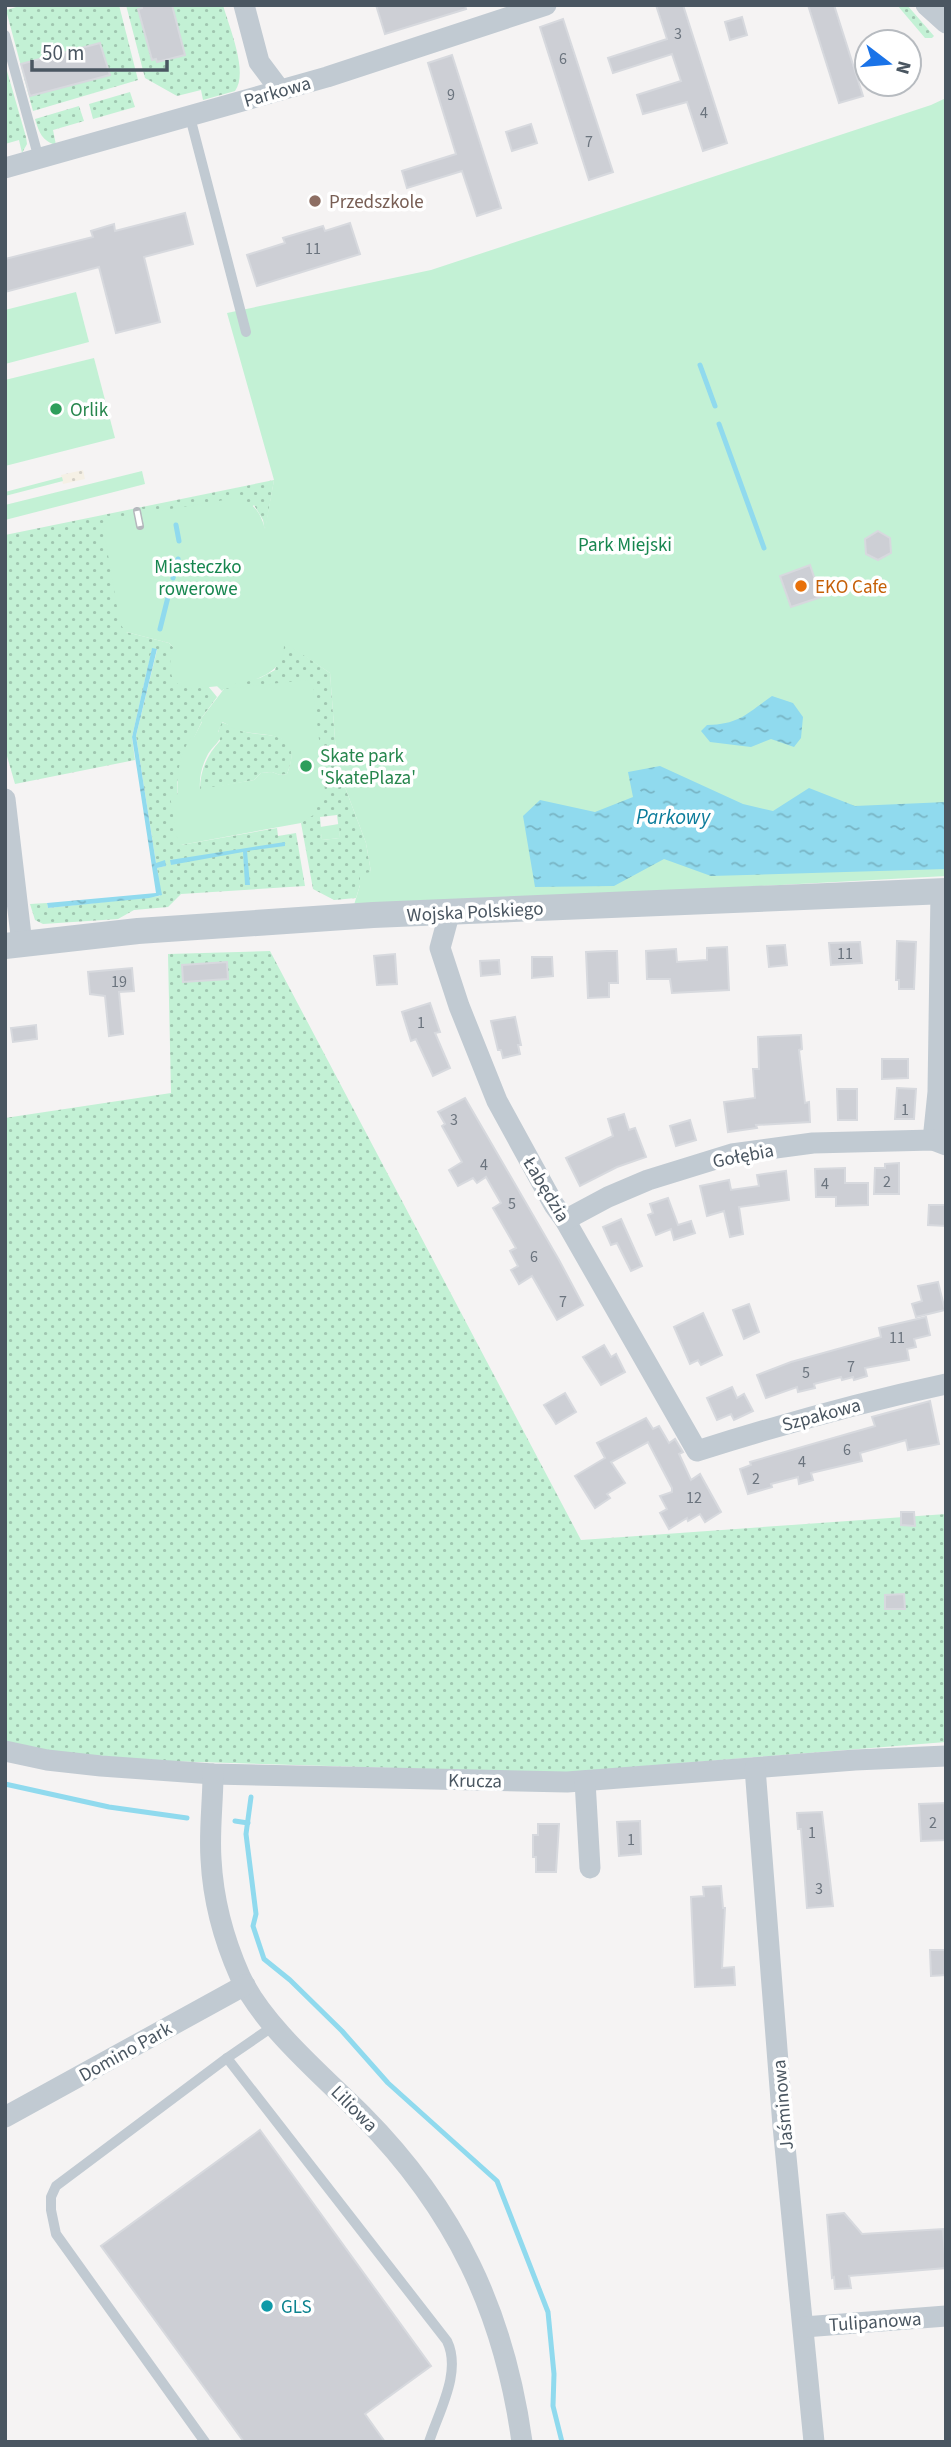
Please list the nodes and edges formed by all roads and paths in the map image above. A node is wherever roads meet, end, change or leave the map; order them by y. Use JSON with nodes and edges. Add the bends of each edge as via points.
{"nodes":[{"id":1,"x":244,"y":5,"type":"edge"},
{"id":2,"x":546,"y":5,"type":"edge"},
{"id":3,"x":926,"y":5,"type":"edge"},
{"id":4,"x":946,"y":23,"type":"edge"},
{"id":5,"x":5,"y":35,"type":"edge"},
{"id":6,"x":281,"y":90,"type":"junction"},
{"id":7,"x":190,"y":117,"type":"junction"},
{"id":8,"x":39,"y":159,"type":"junction"},
{"id":9,"x":5,"y":168,"type":"edge"},
{"id":10,"x":247,"y":332,"type":"dead end"},
{"id":11,"x":5,"y":799,"type":"edge"},
{"id":12,"x":943,"y":892,"type":"edge"},
{"id":13,"x":450,"y":911,"type":"junction"},
{"id":14,"x":13,"y":945,"type":"edge"},
{"id":15,"x":940,"y":1142,"type":"edge"},
{"id":16,"x":565,"y":1220,"type":"junction"},
{"id":17,"x":946,"y":1384,"type":"edge"},
{"id":18,"x":697,"y":1451,"type":"joint"},
{"id":19,"x":5,"y":1751,"type":"edge"},
{"id":20,"x":946,"y":1756,"type":"edge"},
{"id":21,"x":755,"y":1769,"type":"junction"},
{"id":22,"x":213,"y":1774,"type":"junction"},
{"id":23,"x":584,"y":1781,"type":"junction"},
{"id":24,"x":590,"y":1868,"type":"dead end"},
{"id":25,"x":245,"y":1985,"type":"junction"},
{"id":26,"x":275,"y":2025,"type":"junction"},
{"id":27,"x":227,"y":2058,"type":"junction"},
{"id":28,"x":5,"y":2117,"type":"edge"},
{"id":29,"x":946,"y":2316,"type":"edge"},
{"id":30,"x":804,"y":2327,"type":"junction"},
{"id":31,"x":205,"y":2442,"type":"edge"},
{"id":32,"x":429,"y":2442,"type":"edge"},
{"id":33,"x":522,"y":2442,"type":"edge"},
{"id":34,"x":814,"y":2442,"type":"edge"}],
"edges":[{"from":1,"to":6,"type":"street","via":[[259,62]]},
{"from":2,"to":6,"type":"street","name":"Parkowa"},
{"from":3,"to":4,"type":"street"},
{"from":5,"to":8,"type":"lane"},
{"from":6,"to":7,"type":"street","name":"Parkowa"},
{"from":7,"to":8,"type":"street","name":"Parkowa"},
{"from":7,"to":10,"type":"lane"},
{"from":8,"to":9,"type":"street","name":"Parkowa"},
{"from":11,"to":14,"type":"street","via":[[13,854]]},
{"from":12,"to":13,"type":"street","name":"Wojska Polskiego"},
{"from":12,"to":15,"type":"street"},
{"from":13,"to":14,"type":"street","name":"Wojska Polskiego","via":[[138,930]]},
{"from":13,"to":16,"type":"street","name":"Łabędzia","via":[[440,948],[459,1006],[496,1101]]},
{"from":15,"to":16,"type":"street","name":"Gołębia","via":[[813,1143],[732,1154],[648,1180]]},
{"from":16,"to":18,"type":"street","name":"Łabędzia"},
{"from":17,"to":18,"type":"street","name":"Szpakowa","via":[[783,1424]]},
{"from":19,"to":22,"type":"street","name":"Krucza","via":[[101,1766]]},
{"from":20,"to":21,"type":"street","name":"Krucza"},
{"from":21,"to":23,"type":"street","name":"Krucza"},
{"from":21,"to":30,"type":"street","name":"Jaśminowa"},
{"from":22,"to":23,"type":"street","name":"Krucza"},
{"from":22,"to":25,"type":"street","name":"Liliowa","via":[[211,1858],[216,1903]]},
{"from":23,"to":24,"type":"street"},
{"from":25,"to":26,"type":"street","name":"Liliowa"},
{"from":25,"to":28,"type":"street","name":"Domino Park"},
{"from":26,"to":27,"type":"lane"},
{"from":26,"to":33,"type":"street","name":"Liliowa","via":[[400,2157],[455,2235],[475,2273],[507,2358]]},
{"from":27,"to":31,"type":"lane","via":[[56,2186],[51,2197],[56,2234]]},
{"from":27,"to":32,"type":"lane","via":[[447,2341],[453,2370]]},
{"from":29,"to":30,"type":"street","name":"Tulipanowa"},
{"from":30,"to":34,"type":"street","name":"Jaśminowa"}]}
